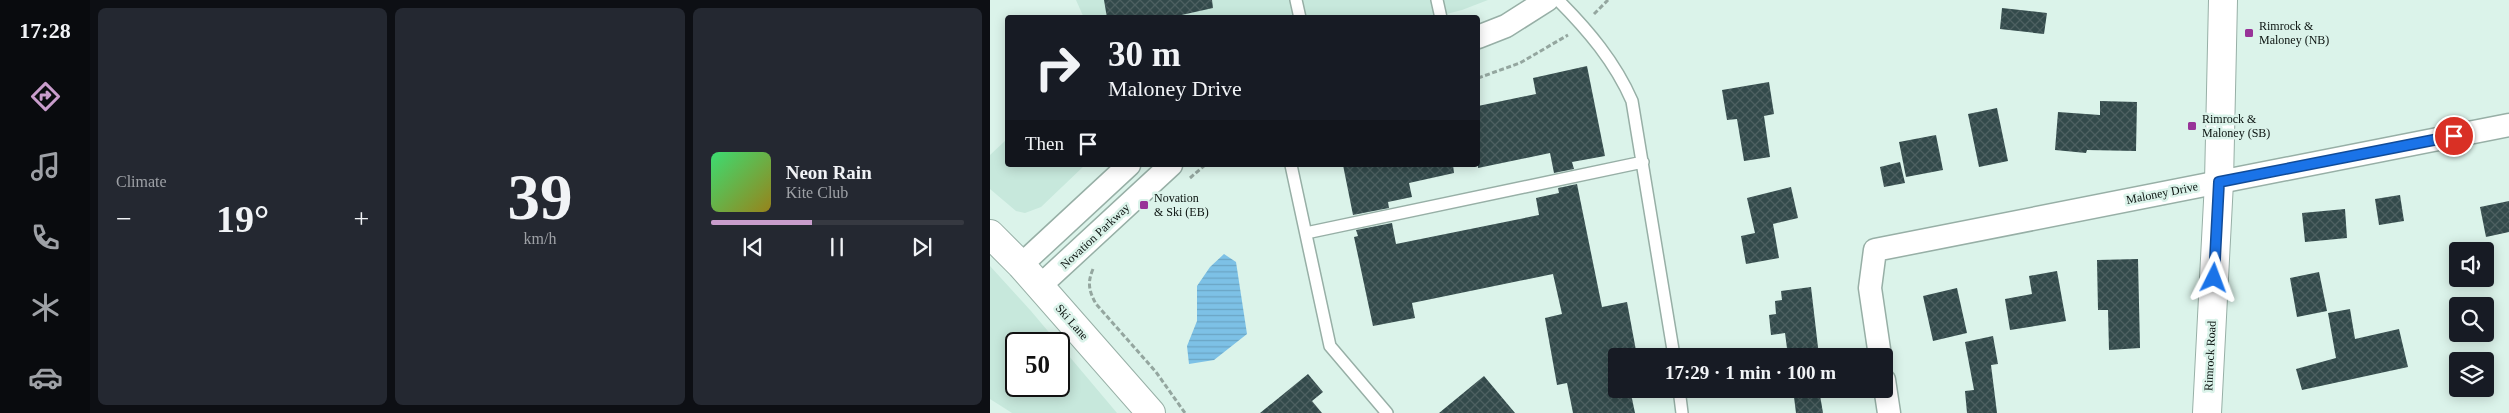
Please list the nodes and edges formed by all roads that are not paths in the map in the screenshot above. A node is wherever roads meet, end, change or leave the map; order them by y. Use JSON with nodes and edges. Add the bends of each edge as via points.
{"nodes":[{"id":1,"x":1296,"y":0,"type":"edge"},
{"id":2,"x":1437,"y":0,"type":"edge"},
{"id":3,"x":1547,"y":0,"type":"edge"},
{"id":4,"x":1558,"y":0,"type":"edge"},
{"id":5,"x":2223,"y":0,"type":"edge"},
{"id":6,"x":1299,"y":15,"type":"edge"},
{"id":7,"x":1440,"y":15,"type":"edge"},
{"id":8,"x":1480,"y":36,"type":"edge"},
{"id":9,"x":2509,"y":125,"type":"edge"},
{"id":10,"x":1643,"y":162,"type":"junction"},
{"id":11,"x":1127,"y":167,"type":"edge"},
{"id":12,"x":1168,"y":167,"type":"edge"},
{"id":13,"x":1291,"y":167,"type":"edge"},
{"id":14,"x":2219,"y":182,"type":"junction"},
{"id":15,"x":1306,"y":233,"type":"junction"},
{"id":16,"x":990,"y":234,"type":"edge"},
{"id":17,"x":1021,"y":265,"type":"junction"},
{"id":18,"x":1040,"y":286,"type":"junction"},
{"id":19,"x":1673,"y":348,"type":"edge"},
{"id":20,"x":1879,"y":348,"type":"edge"},
{"id":21,"x":1680,"y":398,"type":"edge"},
{"id":22,"x":1887,"y":398,"type":"edge"},
{"id":23,"x":1151,"y":413,"type":"edge"},
{"id":24,"x":1387,"y":413,"type":"edge"},
{"id":25,"x":1682,"y":413,"type":"edge"},
{"id":26,"x":1889,"y":413,"type":"edge"},
{"id":27,"x":2207,"y":413,"type":"edge"}],
"edges":[{"from":1,"to":6,"type":"lane"},
{"from":2,"to":7,"type":"lane"},
{"from":3,"to":8,"type":"street","via":[[1506,26]]},
{"from":4,"to":10,"type":"lane","via":[[1582,24],[1622,76],[1632,101]]},
{"from":5,"to":14,"type":"main road","name":"Rimrock Road"},
{"from":9,"to":14,"type":"street","name":"Maloney Drive"},
{"from":10,"to":15,"type":"lane"},
{"from":10,"to":19,"type":"lane"},
{"from":11,"to":17,"type":"street"},
{"from":12,"to":18,"type":"street","name":"Novation Parkway"},
{"from":13,"to":15,"type":"lane"},
{"from":14,"to":20,"type":"street","name":"Maloney Drive","via":[[1875,250],[1870,288]]},
{"from":14,"to":27,"type":"main road","name":"Rimrock Road"},
{"from":15,"to":24,"type":"lane","via":[[1330,346]]},
{"from":16,"to":17,"type":"main road","name":"Ski Lane"},
{"from":17,"to":18,"type":"main road","name":"Ski Lane"},
{"from":18,"to":23,"type":"main road","name":"Ski Lane"},
{"from":21,"to":25,"type":"lane"},
{"from":22,"to":26,"type":"street"}]}
